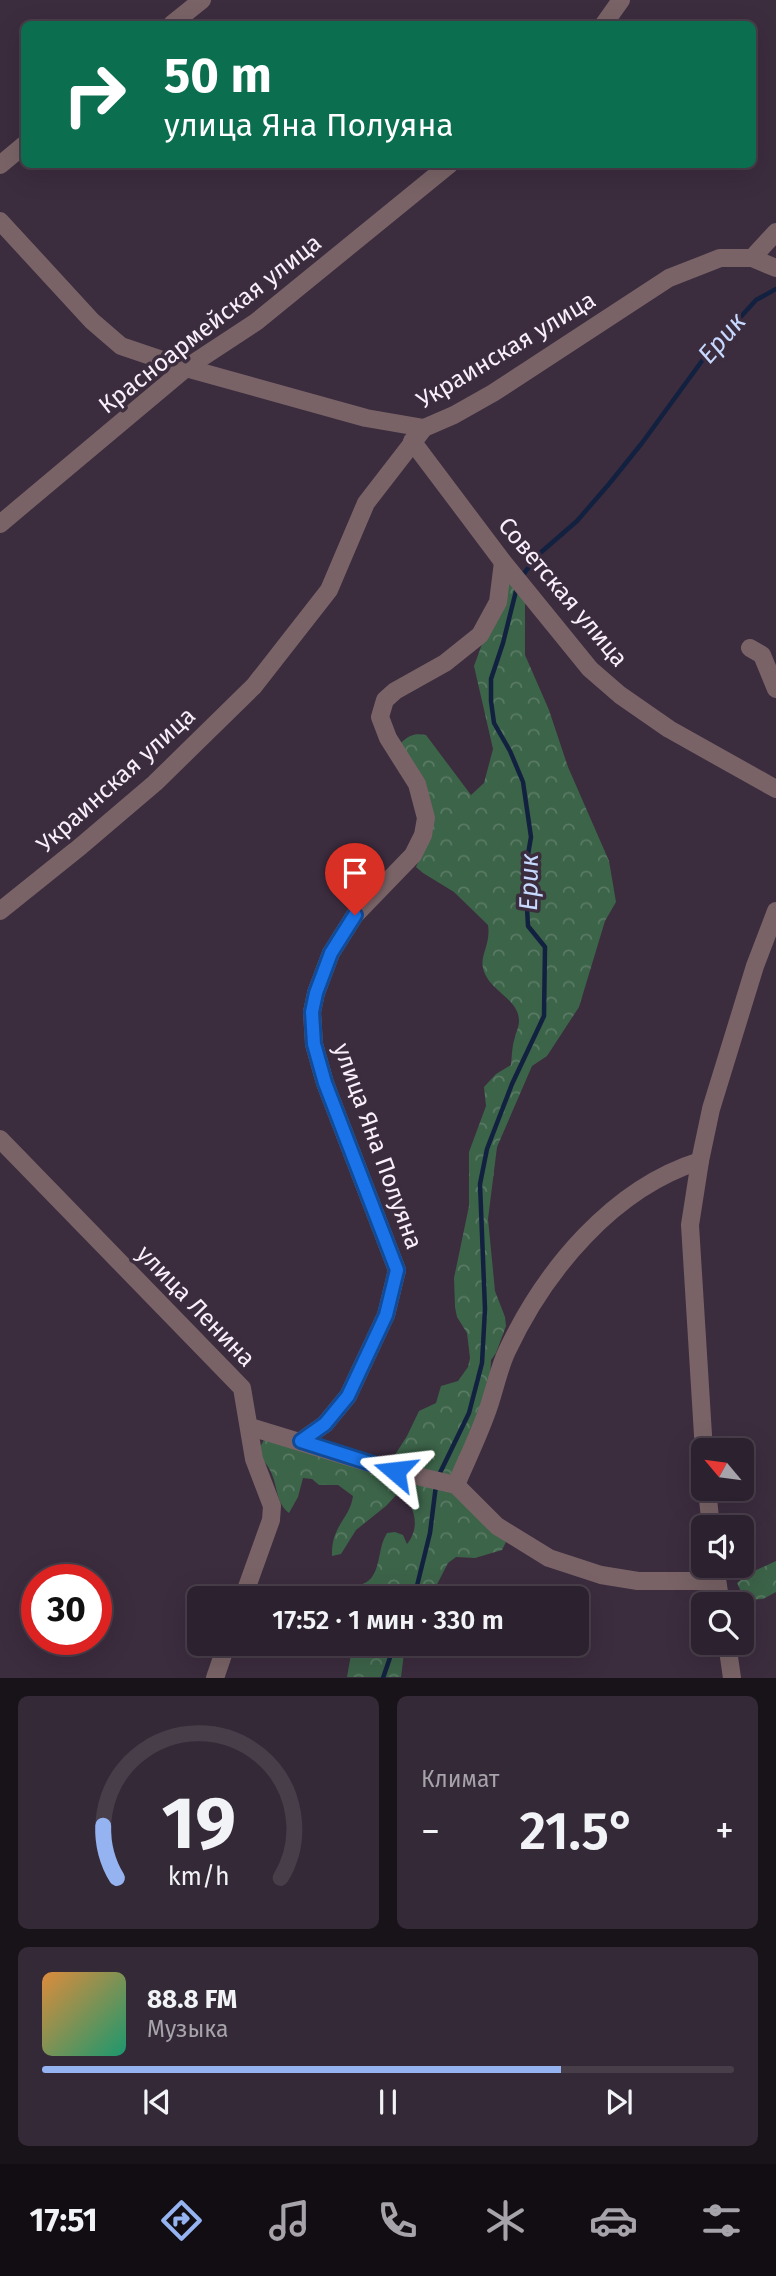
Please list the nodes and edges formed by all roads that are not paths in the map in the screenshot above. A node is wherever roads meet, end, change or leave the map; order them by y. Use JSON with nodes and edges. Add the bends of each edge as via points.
{"nodes":[{"id":1,"x":202,"y":0,"type":"edge"},
{"id":2,"x":621,"y":0,"type":"edge"},
{"id":3,"x":176,"y":21,"type":"edge"},
{"id":4,"x":606,"y":21,"type":"edge"},
{"id":5,"x":21,"y":148,"type":"edge"},
{"id":6,"x":0,"y":165,"type":"edge"},
{"id":7,"x":445,"y":168,"type":"edge"},
{"id":8,"x":0,"y":220,"type":"edge"},
{"id":9,"x":776,"y":232,"type":"edge"},
{"id":10,"x":752,"y":258,"type":"junction"},
{"id":11,"x":776,"y":268,"type":"edge"},
{"id":12,"x":186,"y":368,"type":"junction"},
{"id":13,"x":418,"y":434,"type":"junction"},
{"id":14,"x":0,"y":524,"type":"edge"},
{"id":15,"x":503,"y":562,"type":"junction"},
{"id":16,"x":750,"y":648,"type":"dead end"},
{"id":17,"x":776,"y":689,"type":"edge"},
{"id":18,"x":776,"y":789,"type":"edge"},
{"id":19,"x":0,"y":911,"type":"edge"},
{"id":20,"x":776,"y":911,"type":"edge"},
{"id":21,"x":0,"y":1139,"type":"edge"},
{"id":22,"x":700,"y":1161,"type":"junction"},
{"id":23,"x":250,"y":1427,"type":"junction"},
{"id":24,"x":703,"y":1438,"type":"edge"},
{"id":25,"x":301,"y":1441,"type":"junction"},
{"id":26,"x":456,"y":1485,"type":"junction"},
{"id":27,"x":691,"y":1576,"type":"edge"},
{"id":28,"x":247,"y":1586,"type":"edge"},
{"id":29,"x":729,"y":1655,"type":"edge"},
{"id":30,"x":223,"y":1656,"type":"edge"},
{"id":31,"x":215,"y":1678,"type":"edge"},
{"id":32,"x":732,"y":1678,"type":"edge"}],
"edges":[{"from":1,"to":3,"type":"street"},
{"from":2,"to":4,"type":"street"},
{"from":5,"to":6,"type":"street"},
{"from":7,"to":12,"type":"street","name":"Красноармейская улица","via":[[256,322]]},
{"from":8,"to":12,"type":"street","via":[[92,321],[121,346]]},
{"from":9,"to":10,"type":"street"},
{"from":10,"to":11,"type":"street"},
{"from":10,"to":13,"type":"street","name":"Украинская улица","via":[[720,258],[669,278],[493,393]]},
{"from":12,"to":13,"type":"street"},
{"from":12,"to":14,"type":"street","name":"Красноармейская улица"},
{"from":13,"to":15,"type":"street","name":"Советская улица"},
{"from":13,"to":19,"type":"street","name":"Украинская улица","via":[[366,503],[329,590],[254,686],[155,783]]},
{"from":15,"to":18,"type":"street","name":"Советская улица","via":[[590,669],[620,695],[669,729]]},
{"from":15,"to":25,"type":"street","name":"улица Яна Полуяна","via":[[498,602],[480,635],[385,700],[380,717],[418,784],[426,818],[423,835],[412,855],[355,915],[331,953],[316,993],[314,1044],[325,1083],[397,1270],[386,1315],[348,1396],[325,1424]]},
{"from":16,"to":17,"type":"street","via":[[762,655]]},
{"from":20,"to":22,"type":"street","via":[[719,1083]]},
{"from":21,"to":23,"type":"street","name":"улица Ленина","via":[[243,1388]]},
{"from":22,"to":24,"type":"street","via":[[690,1225]]},
{"from":22,"to":26,"type":"street","via":[[672,1169],[618,1206],[575,1246],[539,1292],[506,1352],[488,1410]]},
{"from":23,"to":25,"type":"street"},
{"from":23,"to":28,"type":"street","name":"улица Ленина","via":[[254,1459],[272,1506]]},
{"from":25,"to":26,"type":"street"},
{"from":26,"to":27,"type":"street","via":[[497,1526],[549,1558],[638,1581]]},
{"from":29,"to":32,"type":"street"},
{"from":30,"to":31,"type":"street"}]}
